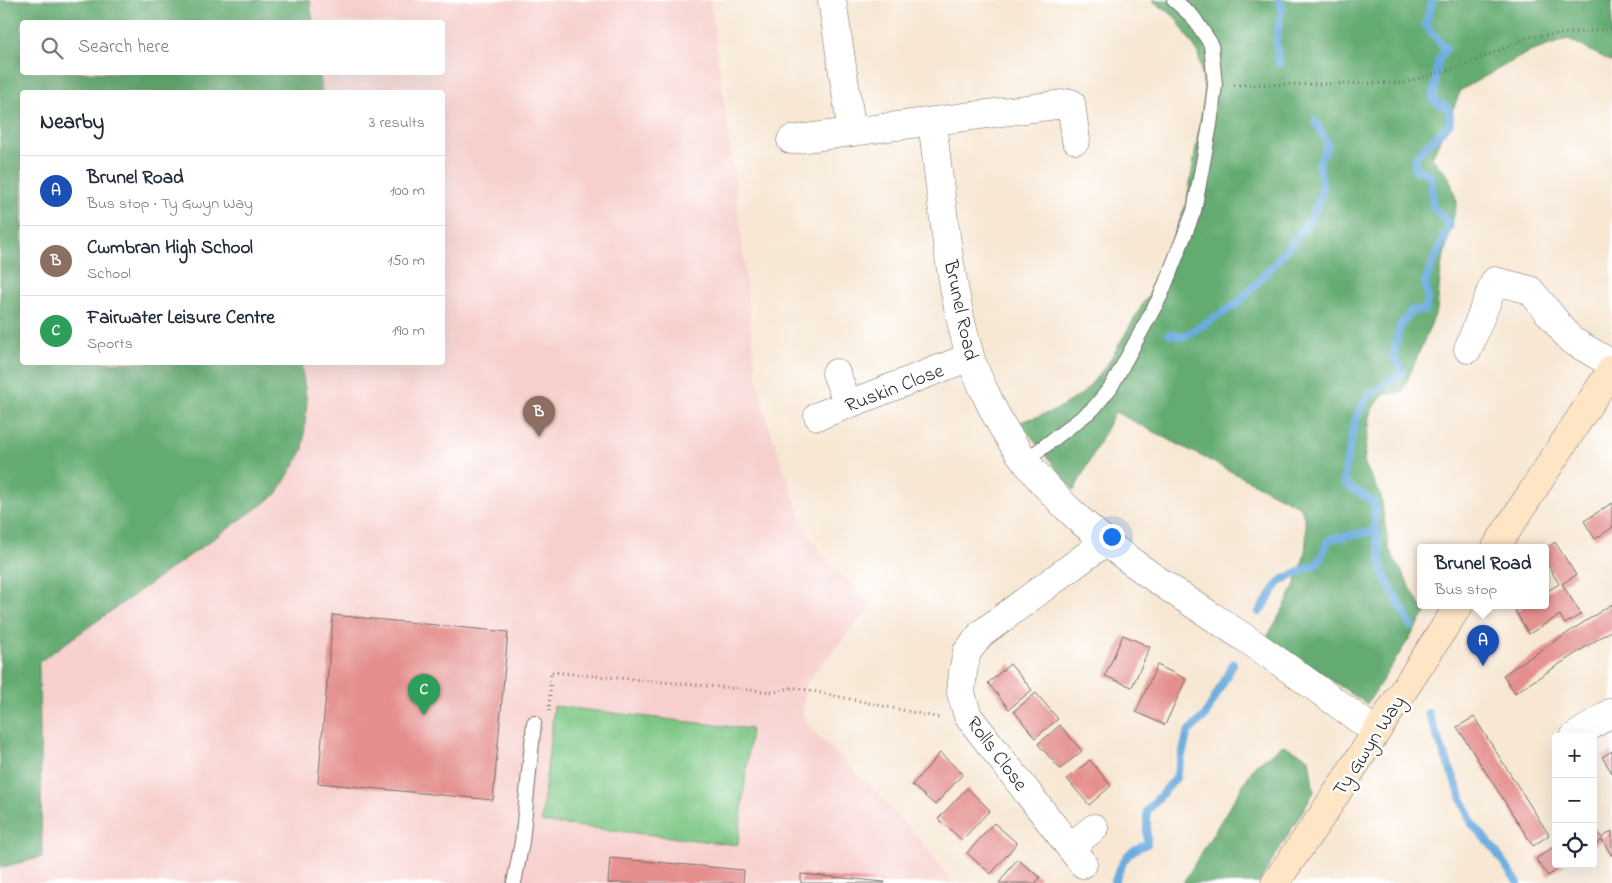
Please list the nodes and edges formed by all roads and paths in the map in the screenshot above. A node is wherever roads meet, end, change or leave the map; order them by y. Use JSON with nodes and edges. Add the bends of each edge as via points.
{"nodes":[{"id":1,"x":832,"y":0,"type":"edge"},
{"id":2,"x":1174,"y":0,"type":"edge"},
{"id":3,"x":1612,"y":29,"type":"edge"},
{"id":4,"x":1215,"y":85,"type":"junction"},
{"id":5,"x":932,"y":122,"type":"junction"},
{"id":6,"x":852,"y":132,"type":"junction"},
{"id":7,"x":791,"y":140,"type":"dead end"},
{"id":8,"x":1076,"y":140,"type":"dead end"},
{"id":9,"x":1468,"y":349,"type":"dead end"},
{"id":10,"x":970,"y":357,"type":"junction"},
{"id":11,"x":1612,"y":364,"type":"edge"},
{"id":12,"x":1612,"y":369,"type":"edge"},
{"id":13,"x":836,"y":373,"type":"dead end"},
{"id":14,"x":848,"y":404,"type":"junction"},
{"id":15,"x":818,"y":416,"type":"dead end"},
{"id":16,"x":1025,"y":461,"type":"junction"},
{"id":17,"x":1105,"y":542,"type":"junction"},
{"id":18,"x":1498,"y":544,"type":"edge"},
{"id":19,"x":1456,"y":609,"type":"edge"},
{"id":20,"x":1612,"y":712,"type":"edge"},
{"id":21,"x":968,"y":716,"type":"junction"},
{"id":22,"x":534,"y":723,"type":"joint"},
{"id":23,"x":1376,"y":732,"type":"junction"},
{"id":24,"x":1580,"y":733,"type":"edge"},
{"id":25,"x":1094,"y":828,"type":"dead end"},
{"id":26,"x":1280,"y":882,"type":"edge"},
{"id":27,"x":514,"y":883,"type":"edge"}],
"edges":[{"from":1,"to":6,"type":"street"},
{"from":2,"to":4,"type":"lane","via":[[1193,17],[1211,44]]},
{"from":3,"to":4,"type":"path","via":[[1529,37],[1468,64],[1404,83]]},
{"from":4,"to":16,"type":"lane","via":[[1194,211],[1161,295],[1111,387],[1093,409]]},
{"from":5,"to":6,"type":"street"},
{"from":5,"to":8,"type":"street","via":[[1072,103]]},
{"from":5,"to":10,"type":"street","name":"Brunel Road","via":[[958,303]]},
{"from":6,"to":7,"type":"street"},
{"from":9,"to":11,"type":"street","via":[[1495,281],[1530,290],[1571,340]]},
{"from":10,"to":14,"type":"street","name":"Ruskin Close"},
{"from":10,"to":16,"type":"street","name":"Brunel Road","via":[[991,407]]},
{"from":12,"to":18,"type":"street"},
{"from":13,"to":14,"type":"street"},
{"from":14,"to":15,"type":"street","name":"Ruskin Close"},
{"from":16,"to":17,"type":"street","name":"Brunel Road","via":[[1069,512]]},
{"from":17,"to":21,"type":"street","name":"Rolls Close","via":[[981,634],[967,652],[963,672],[961,693]]},
{"from":17,"to":23,"type":"street","name":"Brunel Road","via":[[1288,667]]},
{"from":19,"to":23,"type":"street","name":"Ty Gwyn Way"},
{"from":20,"to":24,"type":"street"},
{"from":21,"to":22,"type":"path","via":[[945,719],[793,687],[775,692],[551,672],[548,723]]},
{"from":21,"to":25,"type":"street","name":"Rolls Close","via":[[1076,855]]},
{"from":22,"to":27,"type":"lane","via":[[522,842]]},
{"from":23,"to":26,"type":"street","name":"Ty Gwyn Way"}]}
